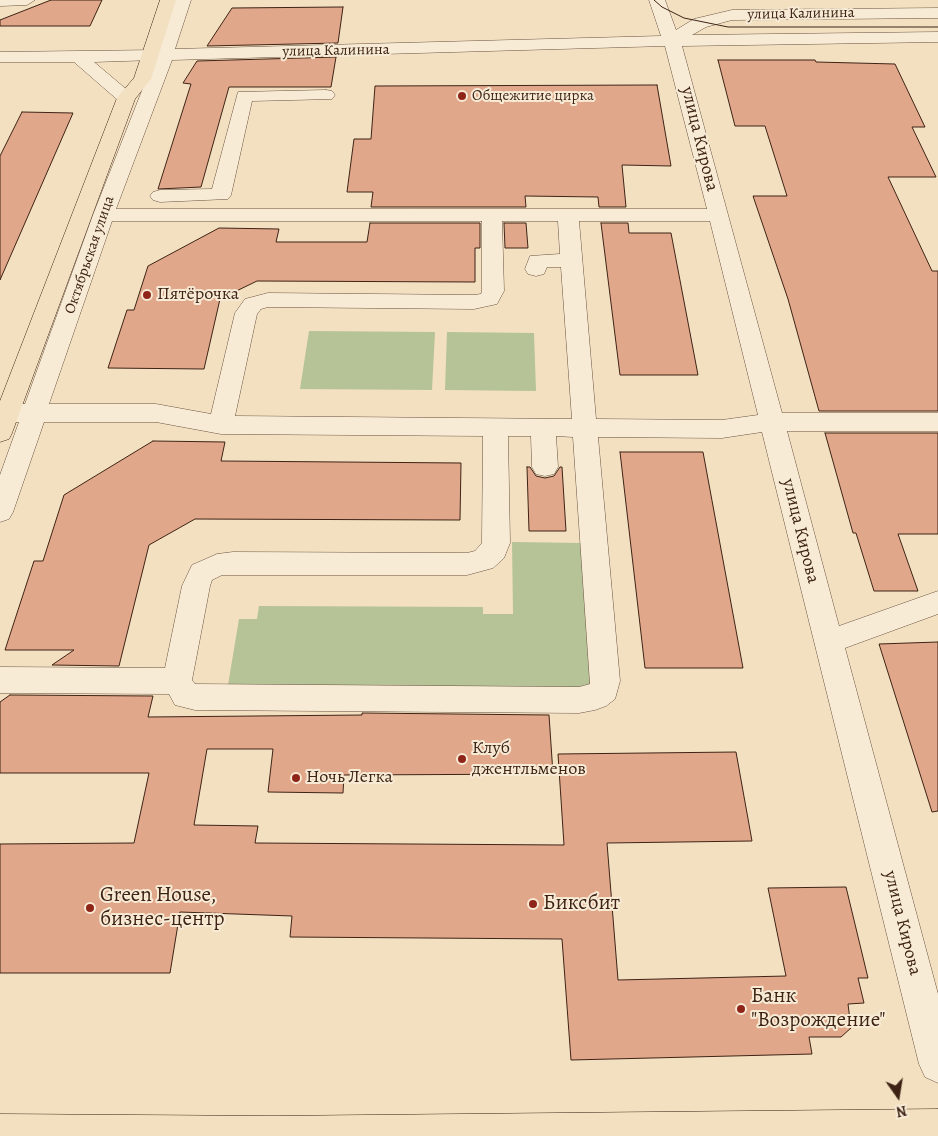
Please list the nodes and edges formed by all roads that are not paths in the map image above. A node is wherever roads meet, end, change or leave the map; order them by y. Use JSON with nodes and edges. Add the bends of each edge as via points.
{"nodes":[{"id":1,"x":0,"y":0,"type":"edge"},
{"id":2,"x":27,"y":0,"type":"edge"},
{"id":3,"x":168,"y":0,"type":"edge"},
{"id":4,"x":183,"y":0,"type":"edge"},
{"id":5,"x":657,"y":0,"type":"edge"},
{"id":6,"x":661,"y":0,"type":"edge"},
{"id":7,"x":938,"y":13,"type":"edge"},
{"id":8,"x":732,"y":15,"type":"junction"},
{"id":9,"x":938,"y":37,"type":"edge"},
{"id":10,"x":671,"y":41,"type":"junction"},
{"id":11,"x":157,"y":55,"type":"junction"},
{"id":12,"x":0,"y":56,"type":"edge"},
{"id":13,"x":78,"y":57,"type":"junction"},
{"id":14,"x":326,"y":95,"type":"dead end"},
{"id":15,"x":126,"y":98,"type":"junction"},
{"id":16,"x":115,"y":200,"type":"junction"},
{"id":17,"x":492,"y":215,"type":"junction"},
{"id":18,"x":568,"y":215,"type":"junction"},
{"id":19,"x":719,"y":215,"type":"junction"},
{"id":20,"x":571,"y":260,"type":"junction"},
{"id":21,"x":536,"y":269,"type":"dead end"},
{"id":22,"x":34,"y":412,"type":"junction"},
{"id":23,"x":3,"y":419,"type":"edge"},
{"id":24,"x":772,"y":422,"type":"junction"},
{"id":25,"x":938,"y":422,"type":"edge"},
{"id":26,"x":221,"y":425,"type":"junction"},
{"id":27,"x":495,"y":427,"type":"junction"},
{"id":28,"x":543,"y":428,"type":"junction"},
{"id":29,"x":585,"y":428,"type":"junction"},
{"id":30,"x":545,"y":467,"type":"dead end"},
{"id":31,"x":0,"y":512,"type":"edge"},
{"id":32,"x":938,"y":602,"type":"edge"},
{"id":33,"x":829,"y":642,"type":"junction"},
{"id":34,"x":0,"y":680,"type":"edge"},
{"id":35,"x":176,"y":680,"type":"junction"},
{"id":36,"x":938,"y":1064,"type":"edge"},
{"id":37,"x":938,"y":1128,"type":"edge"},
{"id":38,"x":0,"y":1133,"type":"edge"}],
"edges":[{"from":1,"to":2,"type":"street"},
{"from":3,"to":11,"type":"main road","name":"Октябрьская улица"},
{"from":4,"to":11,"type":"street","name":"Октябрьская улица"},
{"from":5,"to":10,"type":"street","name":"улица Кирова"},
{"from":6,"to":8,"type":"street","via":[[683,9]]},
{"from":7,"to":8,"type":"street","name":"улица Калинина"},
{"from":8,"to":10,"type":"street","name":"улица Калинина","via":[[700,22]]},
{"from":9,"to":10,"type":"street","name":"улица Калинина"},
{"from":10,"to":11,"type":"street","name":"улица Калинина"},
{"from":10,"to":19,"type":"street","name":"улица Кирова"},
{"from":11,"to":13,"type":"street","name":"улица Калинина"},
{"from":11,"to":15,"type":"main road","name":"Октябрьская улица"},
{"from":11,"to":16,"type":"street","name":"Октябрьская улица"},
{"from":12,"to":13,"type":"street","name":"улица Калинина"},
{"from":13,"to":15,"type":"street"},
{"from":14,"to":16,"type":"street","via":[[244,96],[221,195]]},
{"from":15,"to":16,"type":"main road","name":"Октябрьская улица"},
{"from":16,"to":17,"type":"street"},
{"from":16,"to":22,"type":"street","name":"Октябрьская улица"},
{"from":16,"to":23,"type":"main road","name":"Октябрьская улица"},
{"from":17,"to":18,"type":"street"},
{"from":17,"to":26,"type":"street","via":[[493,291],[489,299],[474,302],[268,300],[253,304],[246,313]]},
{"from":18,"to":19,"type":"street"},
{"from":18,"to":20,"type":"street"},
{"from":19,"to":24,"type":"street","name":"улица Кирова"},
{"from":20,"to":21,"type":"street","via":[[538,260]]},
{"from":20,"to":29,"type":"street"},
{"from":22,"to":23,"type":"street"},
{"from":22,"to":26,"type":"street","via":[[156,413]]},
{"from":22,"to":31,"type":"street","name":"Октябрьская улица"},
{"from":24,"to":25,"type":"street"},
{"from":24,"to":29,"type":"street","via":[[722,429]]},
{"from":24,"to":33,"type":"street","name":"улица Кирова"},
{"from":26,"to":27,"type":"street"},
{"from":27,"to":28,"type":"street"},
{"from":27,"to":35,"type":"street","via":[[496,543],[494,551],[484,560],[466,564],[218,565],[202,573],[196,586]]},
{"from":28,"to":29,"type":"street"},
{"from":28,"to":30,"type":"street"},
{"from":29,"to":35,"type":"street","via":[[605,682],[604,690],[595,697],[579,700],[196,697],[186,696]]},
{"from":32,"to":33,"type":"street"},
{"from":33,"to":36,"type":"street","name":"улица Кирова"},
{"from":34,"to":35,"type":"street"},
{"from":37,"to":38,"type":"main road","via":[[272,1135]]}]}
